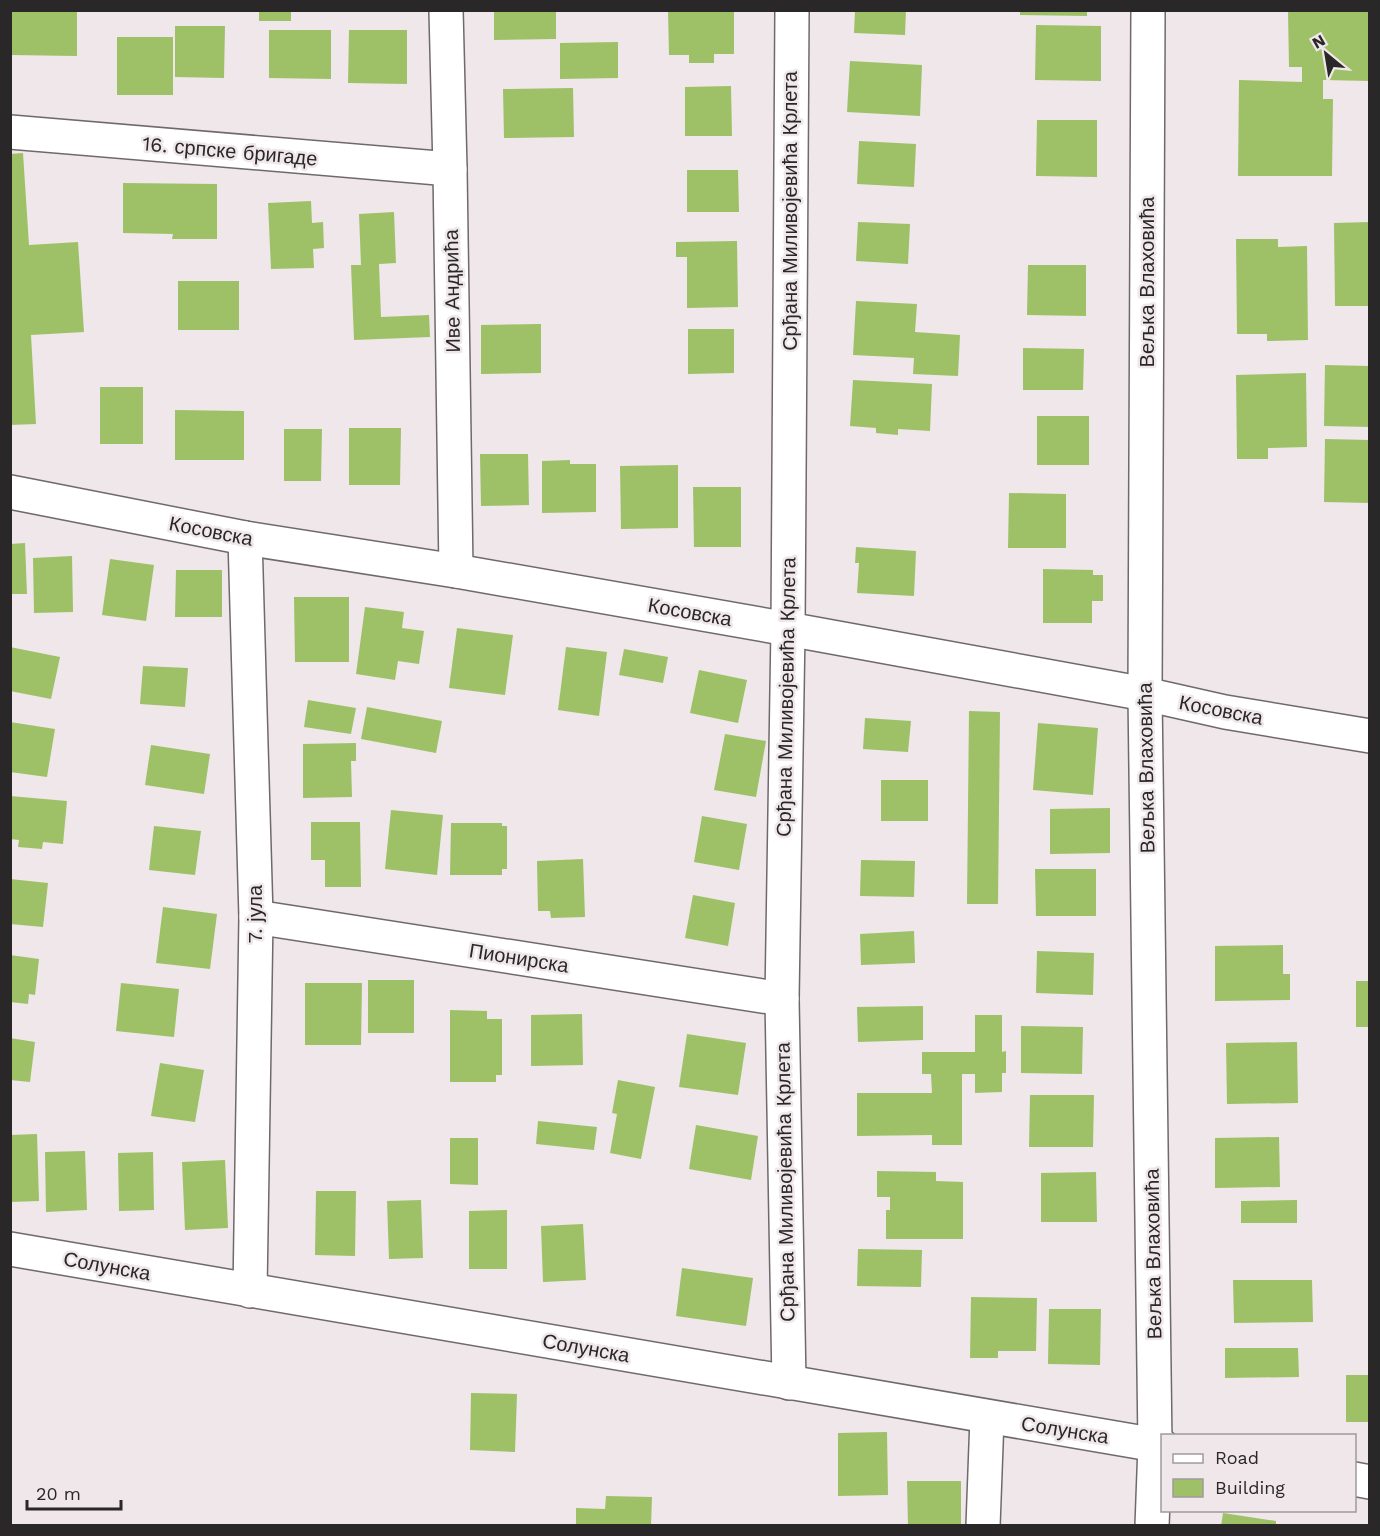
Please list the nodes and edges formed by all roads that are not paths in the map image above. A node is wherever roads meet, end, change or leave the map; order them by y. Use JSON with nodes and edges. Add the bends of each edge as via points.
{"nodes":[{"id":1,"x":446,"y":10,"type":"edge"},
{"id":2,"x":792,"y":10,"type":"edge"},
{"id":3,"x":1148,"y":10,"type":"edge"},
{"id":4,"x":10,"y":132,"type":"edge"},
{"id":5,"x":450,"y":169,"type":"junction"},
{"id":6,"x":10,"y":492,"type":"edge"},
{"id":7,"x":245,"y":538,"type":"junction"},
{"id":8,"x":456,"y":571,"type":"junction"},
{"id":9,"x":788,"y":629,"type":"junction"},
{"id":10,"x":1145,"y":694,"type":"junction"},
{"id":11,"x":1370,"y":736,"type":"edge"},
{"id":12,"x":256,"y":917,"type":"junction"},
{"id":13,"x":782,"y":999,"type":"junction"},
{"id":14,"x":10,"y":1249,"type":"edge"},
{"id":15,"x":250,"y":1291,"type":"junction"},
{"id":16,"x":789,"y":1383,"type":"junction"},
{"id":17,"x":987,"y":1418,"type":"junction"},
{"id":18,"x":1159,"y":1445,"type":"edge"},
{"id":19,"x":983,"y":1526,"type":"edge"},
{"id":20,"x":1152,"y":1526,"type":"edge"}],
"edges":[{"from":1,"to":5,"type":"street","name":"Иве Андрића"},
{"from":2,"to":9,"type":"street","name":"Срђана Миливојевића Крлета"},
{"from":3,"to":10,"type":"street","name":"Вељка Влаховића"},
{"from":4,"to":5,"type":"street","name":"16. српске бригаде"},
{"from":5,"to":8,"type":"street","name":"Иве Андрића"},
{"from":6,"to":7,"type":"street","name":"Косовска"},
{"from":7,"to":8,"type":"street","name":"Косовска"},
{"from":7,"to":12,"type":"street","name":"7. јула"},
{"from":8,"to":9,"type":"street","name":"Косовска"},
{"from":9,"to":10,"type":"street","name":"Косовска"},
{"from":9,"to":13,"type":"street","name":"Срђана Миливојевића Крлета"},
{"from":10,"to":11,"type":"street","name":"Косовска","via":[[1225,712]]},
{"from":10,"to":18,"type":"street","name":"Вељка Влаховића"},
{"from":12,"to":13,"type":"street","name":"Пионирска"},
{"from":12,"to":15,"type":"street","name":"7. јула"},
{"from":13,"to":16,"type":"street","name":"Срђана Миливојевића Крлета"},
{"from":14,"to":15,"type":"street","name":"Солунска"},
{"from":15,"to":16,"type":"street","name":"Солунска"},
{"from":16,"to":17,"type":"street","name":"Солунска"},
{"from":17,"to":18,"type":"street","name":"Солунска"},
{"from":17,"to":19,"type":"street"},
{"from":18,"to":20,"type":"street","name":"Вељка Влаховића"}]}
